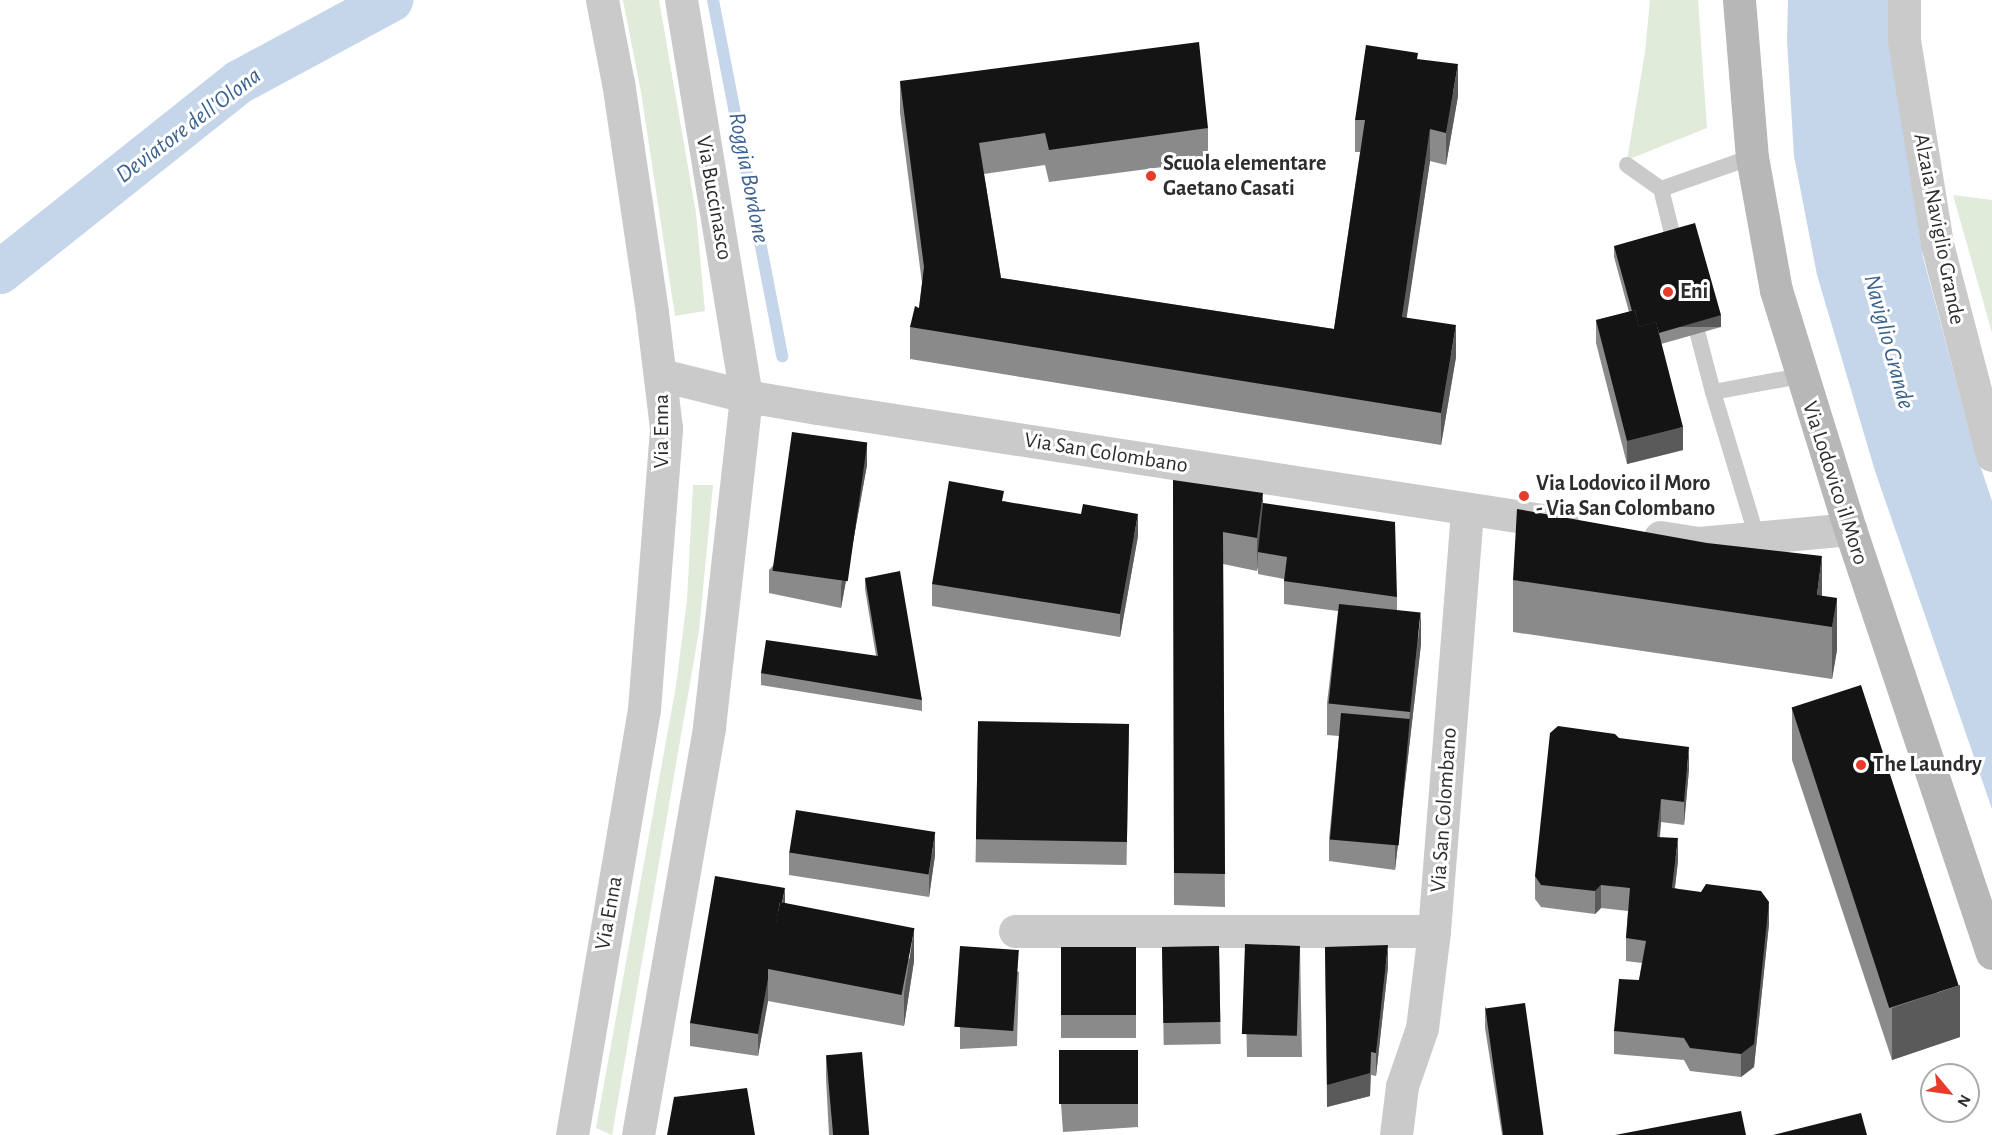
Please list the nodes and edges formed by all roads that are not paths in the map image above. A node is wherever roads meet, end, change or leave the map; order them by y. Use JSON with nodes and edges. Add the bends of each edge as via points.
{"nodes":[{"id":1,"x":602,"y":0,"type":"edge"},
{"id":2,"x":681,"y":0,"type":"edge"},
{"id":3,"x":1739,"y":0,"type":"edge"},
{"id":4,"x":1905,"y":0,"type":"edge"},
{"id":5,"x":1752,"y":157,"type":"junction"},
{"id":6,"x":1627,"y":165,"type":"dead end"},
{"id":7,"x":1661,"y":189,"type":"junction"},
{"id":8,"x":1681,"y":268,"type":"edge"},
{"id":9,"x":1687,"y":291,"type":"edge"},
{"id":10,"x":661,"y":375,"type":"junction"},
{"id":11,"x":1800,"y":376,"type":"junction"},
{"id":12,"x":1713,"y":392,"type":"junction"},
{"id":13,"x":746,"y":396,"type":"junction"},
{"id":14,"x":1992,"y":455,"type":"edge"},
{"id":15,"x":1467,"y":509,"type":"junction"},
{"id":16,"x":1594,"y":528,"type":"edge"},
{"id":17,"x":1850,"y":529,"type":"junction"},
{"id":18,"x":1629,"y":533,"type":"edge"},
{"id":19,"x":1757,"y":538,"type":"junction"},
{"id":20,"x":1015,"y":931,"type":"dead end"},
{"id":21,"x":1434,"y":931,"type":"junction"},
{"id":22,"x":1992,"y":952,"type":"edge"},
{"id":23,"x":572,"y":1135,"type":"edge"},
{"id":24,"x":638,"y":1135,"type":"edge"},
{"id":25,"x":1396,"y":1135,"type":"edge"}],
"edges":[{"from":1,"to":10,"type":"street"},
{"from":2,"to":13,"type":"street","name":"Via Buccinasco"},
{"from":3,"to":5,"type":"street","name":"Via Lodovico il Moro"},
{"from":4,"to":14,"type":"street","name":"Alzaia Naviglio Grande","via":[[1904,40],[1937,244]]},
{"from":5,"to":7,"type":"lane"},
{"from":5,"to":11,"type":"street","name":"Via Lodovico il Moro","via":[[1776,290]]},
{"from":6,"to":7,"type":"lane"},
{"from":7,"to":8,"type":"lane"},
{"from":9,"to":12,"type":"lane"},
{"from":10,"to":13,"type":"street","name":"Via Enna"},
{"from":10,"to":23,"type":"street","name":"Via Enna","via":[[666,428],[644,709]]},
{"from":11,"to":12,"type":"lane"},
{"from":11,"to":17,"type":"street","name":"Via Lodovico il Moro"},
{"from":12,"to":19,"type":"lane"},
{"from":13,"to":15,"type":"street","name":"Via San Colombano"},
{"from":13,"to":24,"type":"street","via":[[709,727]]},
{"from":15,"to":16,"type":"street","name":"Via San Colombano"},
{"from":15,"to":21,"type":"street","name":"Via San Colombano"},
{"from":17,"to":19,"type":"street"},
{"from":17,"to":22,"type":"street","name":"Via Lodovico il Moro"},
{"from":18,"to":19,"type":"street","via":[[1699,543]]},
{"from":20,"to":21,"type":"street"},
{"from":21,"to":25,"type":"street","name":"Via San Colombano","via":[[1422,1028],[1402,1086]]}]}
